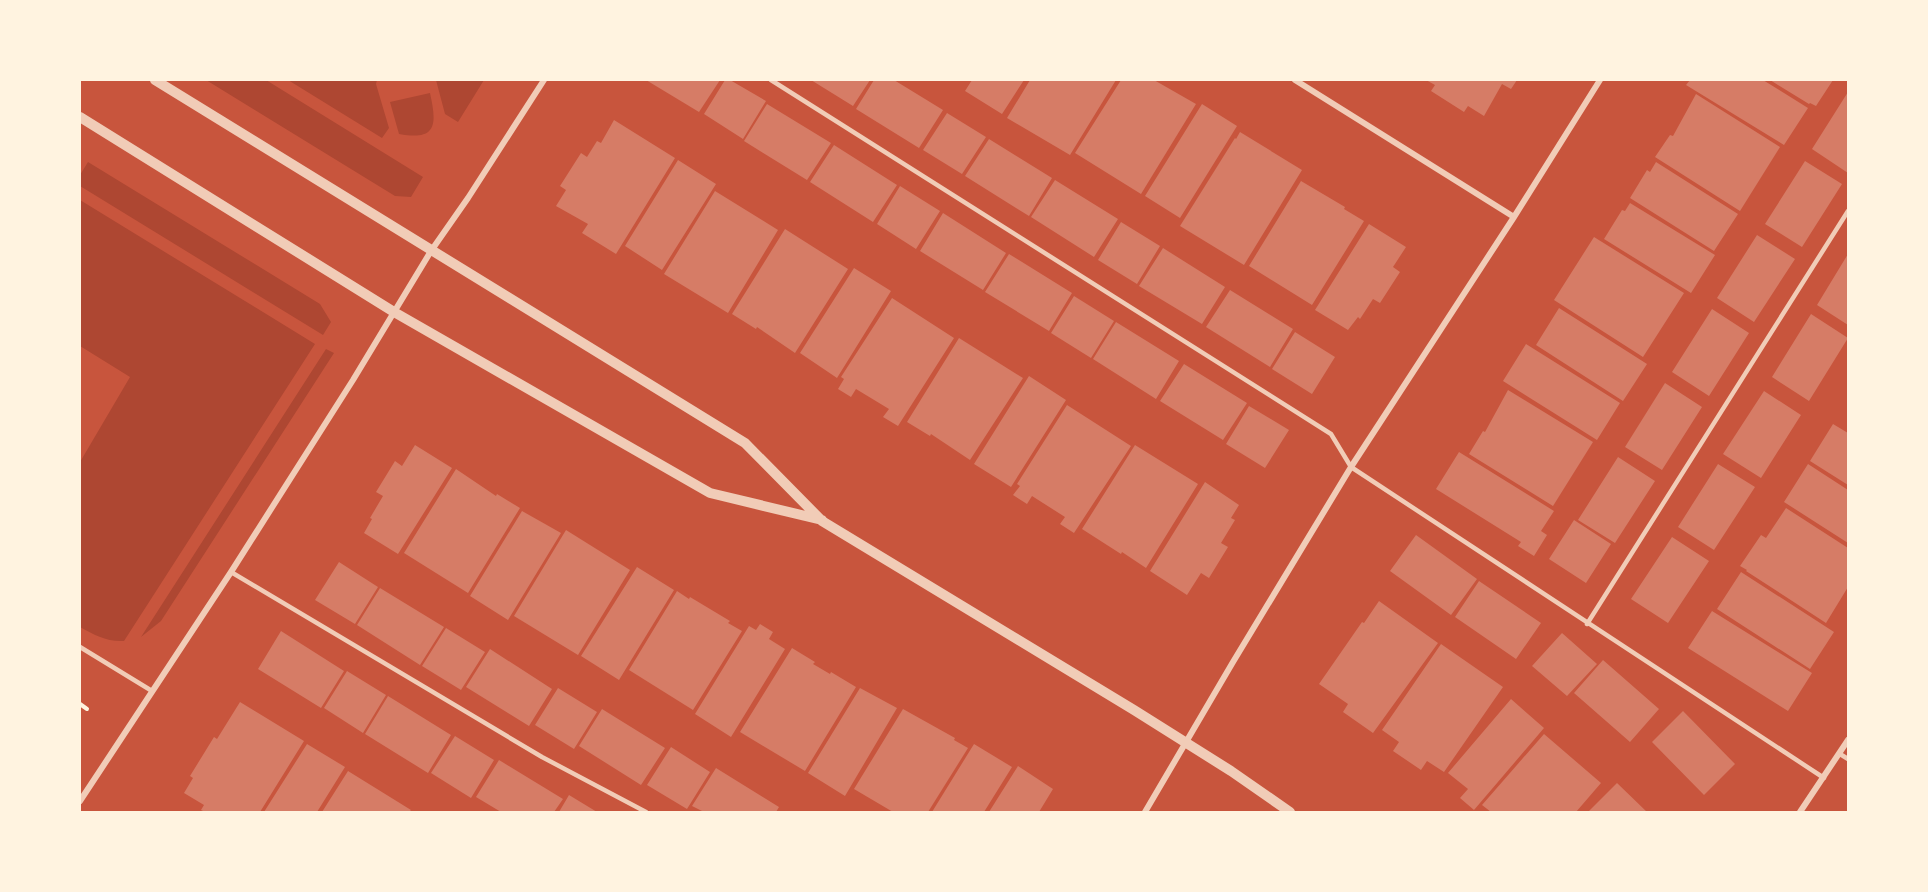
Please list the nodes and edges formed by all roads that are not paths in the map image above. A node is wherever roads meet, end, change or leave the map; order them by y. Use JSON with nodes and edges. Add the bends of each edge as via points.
{"nodes":[{"id":1,"x":155,"y":80,"type":"edge"},
{"id":2,"x":544,"y":80,"type":"edge"},
{"id":3,"x":771,"y":80,"type":"edge"},
{"id":4,"x":1295,"y":80,"type":"edge"},
{"id":5,"x":1600,"y":80,"type":"edge"},
{"id":6,"x":80,"y":117,"type":"edge"},
{"id":7,"x":1848,"y":211,"type":"edge"},
{"id":8,"x":1514,"y":218,"type":"junction"},
{"id":9,"x":431,"y":251,"type":"junction"},
{"id":10,"x":394,"y":312,"type":"junction"},
{"id":11,"x":1351,"y":466,"type":"junction"},
{"id":12,"x":822,"y":520,"type":"junction"},
{"id":13,"x":231,"y":572,"type":"junction"},
{"id":14,"x":1587,"y":624,"type":"junction"},
{"id":15,"x":80,"y":647,"type":"edge"},
{"id":16,"x":153,"y":691,"type":"junction"},
{"id":17,"x":1848,"y":740,"type":"edge"},
{"id":18,"x":1185,"y":742,"type":"junction"},
{"id":19,"x":1840,"y":754,"type":"junction"},
{"id":20,"x":1848,"y":759,"type":"edge"},
{"id":21,"x":1824,"y":778,"type":"junction"},
{"id":22,"x":80,"y":801,"type":"edge"},
{"id":23,"x":646,"y":813,"type":"edge"},
{"id":24,"x":1145,"y":813,"type":"edge"},
{"id":25,"x":1290,"y":813,"type":"edge"},
{"id":26,"x":1800,"y":813,"type":"edge"}],
"edges":[{"from":1,"to":9,"type":"street"},
{"from":2,"to":9,"type":"street"},
{"from":3,"to":11,"type":"lane","via":[[1331,434]]},
{"from":4,"to":8,"type":"street"},
{"from":5,"to":8,"type":"street"},
{"from":6,"to":10,"type":"street"},
{"from":7,"to":14,"type":"lane"},
{"from":8,"to":11,"type":"street"},
{"from":9,"to":10,"type":"street"},
{"from":9,"to":12,"type":"street","via":[[745,443]]},
{"from":10,"to":12,"type":"street","via":[[710,493]]},
{"from":10,"to":13,"type":"street"},
{"from":11,"to":14,"type":"lane"},
{"from":11,"to":18,"type":"street"},
{"from":12,"to":18,"type":"street"},
{"from":13,"to":16,"type":"street"},
{"from":13,"to":23,"type":"lane","via":[[542,757]]},
{"from":14,"to":21,"type":"lane"},
{"from":15,"to":16,"type":"lane"},
{"from":16,"to":22,"type":"street"},
{"from":17,"to":19,"type":"street"},
{"from":18,"to":24,"type":"street"},
{"from":18,"to":25,"type":"street"},
{"from":19,"to":20,"type":"lane"},
{"from":19,"to":21,"type":"street"},
{"from":21,"to":26,"type":"street"}]}
